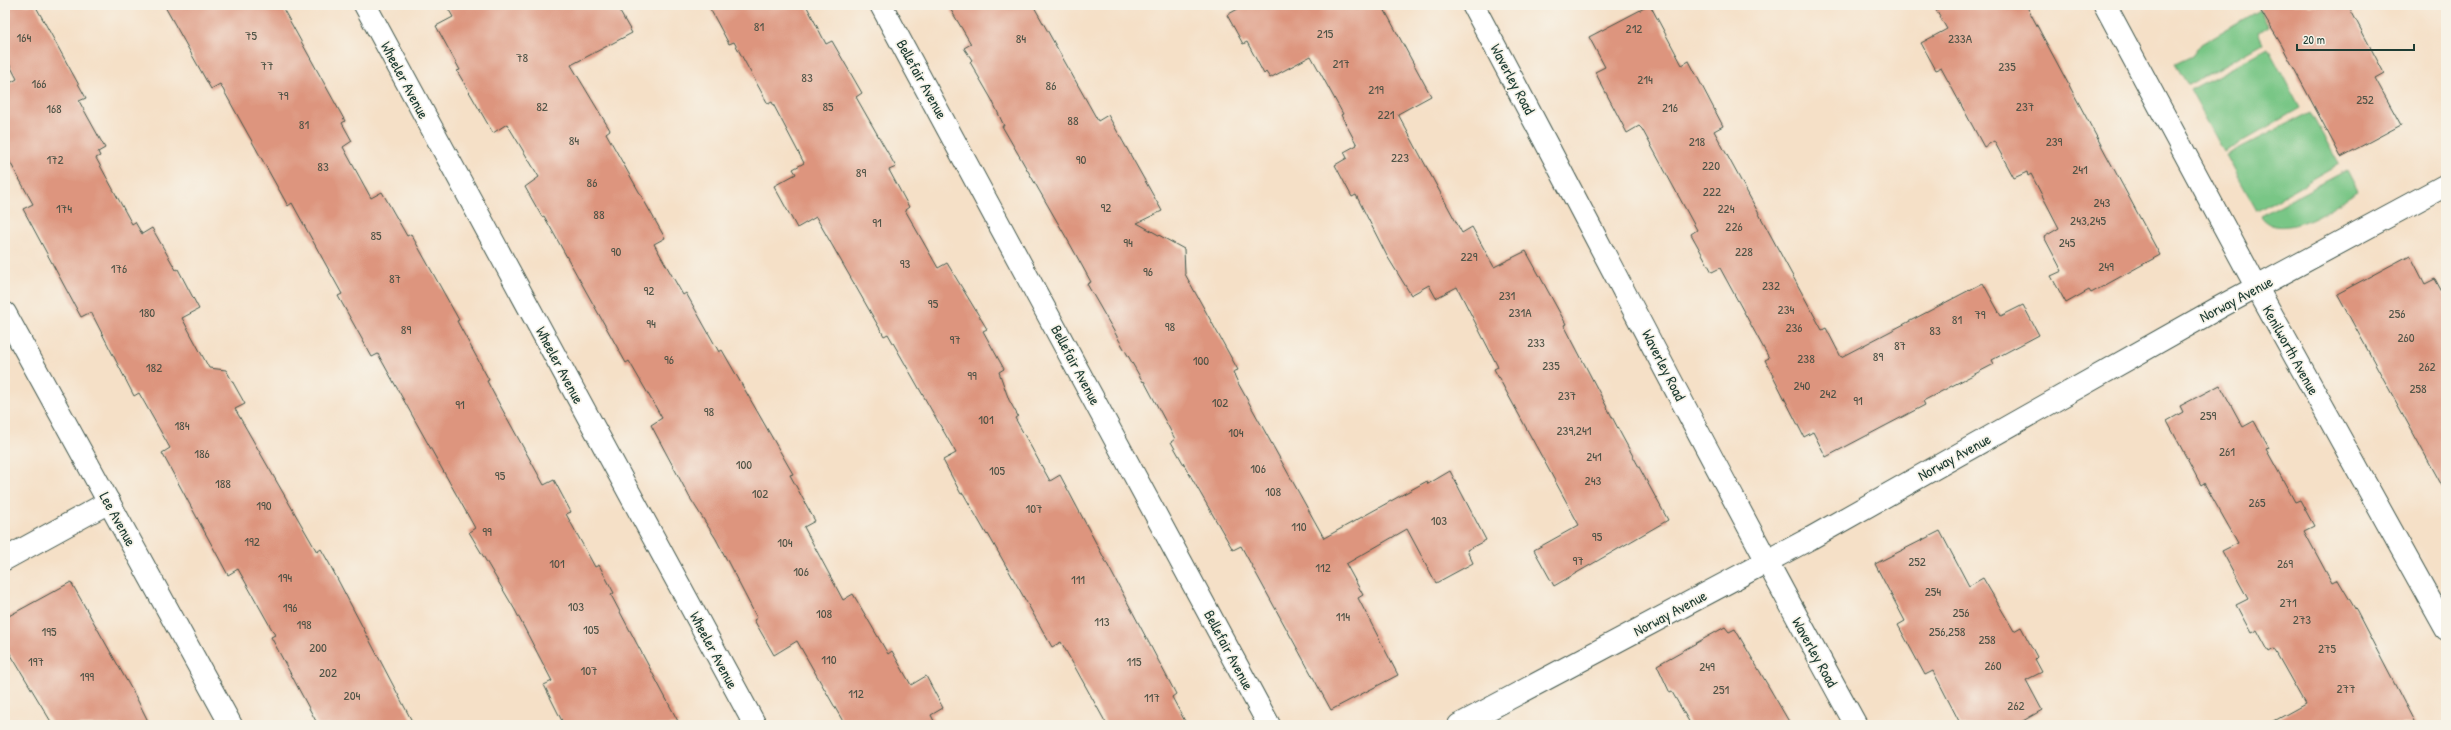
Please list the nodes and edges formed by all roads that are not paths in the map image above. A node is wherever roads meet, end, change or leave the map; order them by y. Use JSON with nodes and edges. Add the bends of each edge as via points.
{"nodes":[{"id":1,"x":364,"y":5,"type":"edge"},
{"id":2,"x":881,"y":5,"type":"edge"},
{"id":3,"x":1473,"y":5,"type":"edge"},
{"id":4,"x":2105,"y":5,"type":"edge"},
{"id":5,"x":2446,"y":185,"type":"edge"},
{"id":6,"x":2256,"y":288,"type":"junction"},
{"id":7,"x":5,"y":314,"type":"edge"},
{"id":8,"x":109,"y":502,"type":"junction"},
{"id":9,"x":5,"y":559,"type":"edge"},
{"id":10,"x":1766,"y":562,"type":"junction"},
{"id":11,"x":2446,"y":629,"type":"edge"},
{"id":12,"x":231,"y":725,"type":"edge"},
{"id":13,"x":755,"y":725,"type":"edge"},
{"id":14,"x":1269,"y":725,"type":"edge"},
{"id":15,"x":1459,"y":725,"type":"edge"},
{"id":16,"x":1856,"y":725,"type":"edge"}],
"edges":[{"from":1,"to":13,"type":"street","name":"Wheeler Avenue"},
{"from":2,"to":14,"type":"street","name":"Bellefair Avenue"},
{"from":3,"to":10,"type":"street","name":"Waverley Road","via":[[1612,264]]},
{"from":4,"to":6,"type":"street","name":"Kenilworth Avenue"},
{"from":5,"to":6,"type":"street","name":"Norway Avenue"},
{"from":6,"to":10,"type":"street","name":"Norway Avenue"},
{"from":6,"to":11,"type":"street","name":"Kenilworth Avenue"},
{"from":7,"to":8,"type":"street","name":"Lee Avenue"},
{"from":8,"to":9,"type":"street"},
{"from":8,"to":12,"type":"street","name":"Lee Avenue"},
{"from":10,"to":15,"type":"street","name":"Norway Avenue"},
{"from":10,"to":16,"type":"street","name":"Waverley Road"}]}
